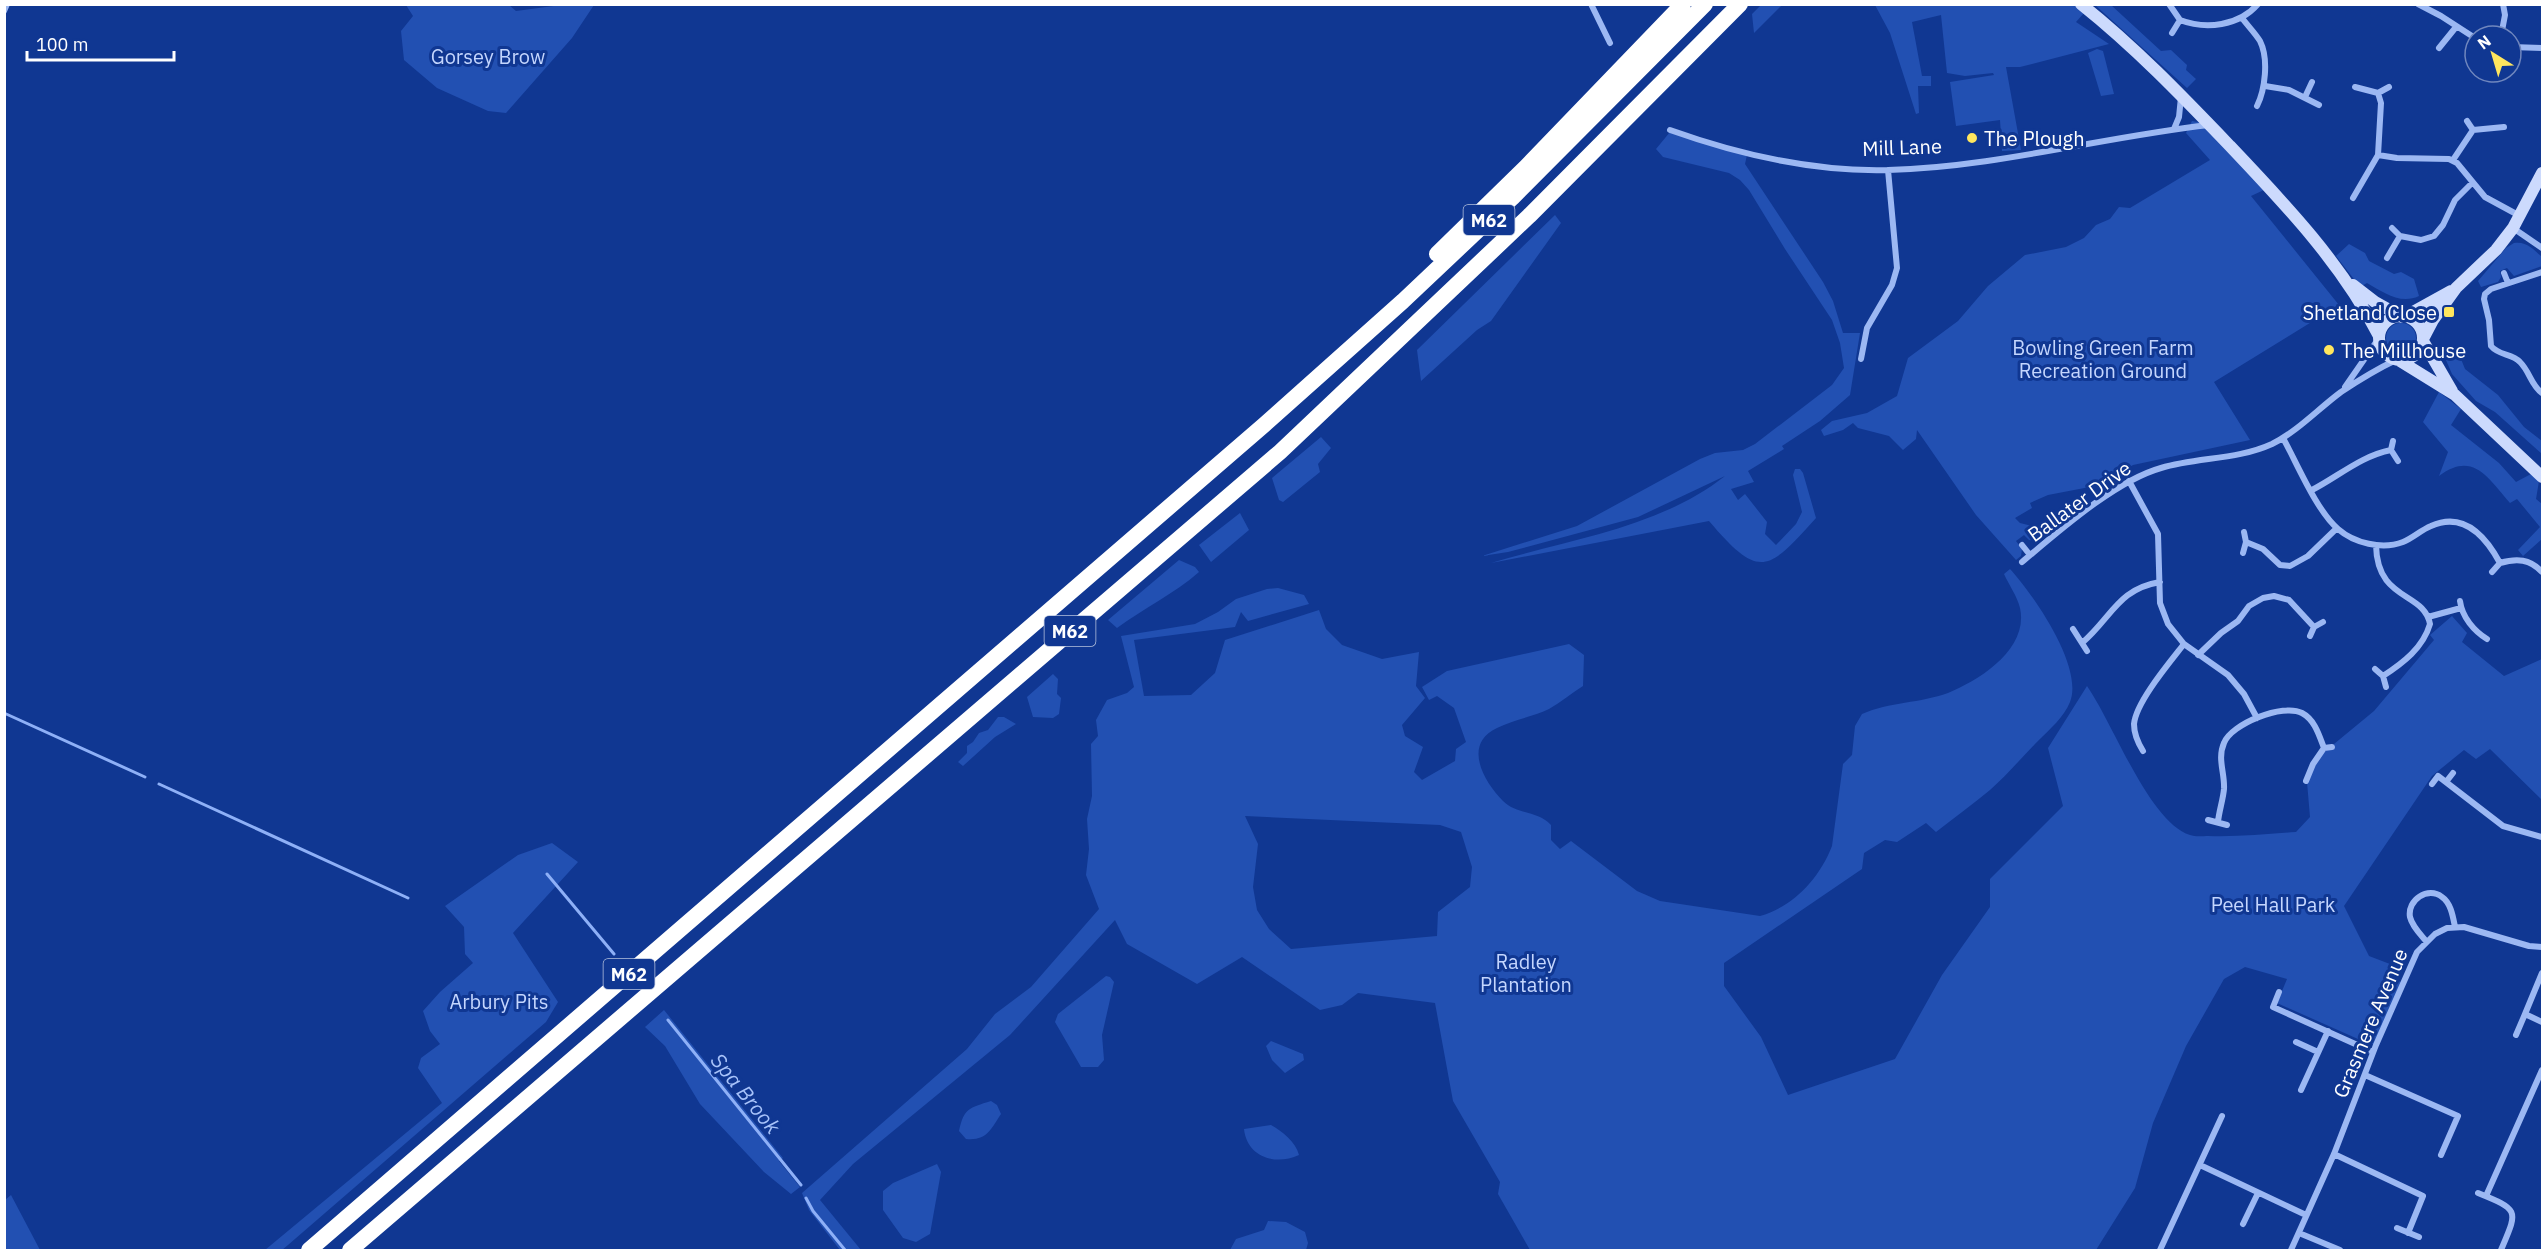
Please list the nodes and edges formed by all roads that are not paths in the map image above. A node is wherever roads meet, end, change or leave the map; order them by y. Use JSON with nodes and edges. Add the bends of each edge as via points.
{"nodes":[{"id":1,"x":7,"y":4,"type":"edge"},
{"id":2,"x":1591,"y":4,"type":"edge"},
{"id":3,"x":1683,"y":4,"type":"edge"},
{"id":4,"x":1705,"y":4,"type":"edge"},
{"id":5,"x":1740,"y":4,"type":"edge"},
{"id":6,"x":2081,"y":4,"type":"edge"},
{"id":7,"x":2169,"y":4,"type":"edge"},
{"id":8,"x":2258,"y":4,"type":"edge"},
{"id":9,"x":2503,"y":4,"type":"edge"},
{"id":10,"x":2420,"y":5,"type":"edge"},
{"id":11,"x":4,"y":11,"type":"edge"},
{"id":12,"x":2242,"y":18,"type":"junction"},
{"id":13,"x":2180,"y":20,"type":"junction"},
{"id":14,"x":2503,"y":24,"type":"edge"},
{"id":15,"x":2456,"y":27,"type":"junction"},
{"id":16,"x":2463,"y":31,"type":"edge"},
{"id":17,"x":2172,"y":33,"type":"dead end"},
{"id":18,"x":1610,"y":43,"type":"dead end"},
{"id":19,"x":2523,"y":47,"type":"edge"},
{"id":20,"x":2439,"y":48,"type":"dead end"},
{"id":21,"x":2542,"y":48,"type":"edge"},
{"id":22,"x":2312,"y":82,"type":"dead end"},
{"id":23,"x":2265,"y":86,"type":"junction"},
{"id":24,"x":2355,"y":87,"type":"dead end"},
{"id":25,"x":2389,"y":87,"type":"dead end"},
{"id":26,"x":2378,"y":93,"type":"junction"},
{"id":27,"x":2181,"y":96,"type":"junction"},
{"id":28,"x":2306,"y":98,"type":"junction"},
{"id":29,"x":2319,"y":105,"type":"dead end"},
{"id":30,"x":2257,"y":106,"type":"dead end"},
{"id":31,"x":2468,"y":121,"type":"dead end"},
{"id":32,"x":2209,"y":125,"type":"junction"},
{"id":33,"x":2505,"y":127,"type":"dead end"},
{"id":34,"x":2174,"y":129,"type":"junction"},
{"id":35,"x":1670,"y":130,"type":"dead end"},
{"id":36,"x":2473,"y":130,"type":"junction"},
{"id":37,"x":2378,"y":155,"type":"junction"},
{"id":38,"x":2453,"y":160,"type":"junction"},
{"id":39,"x":1888,"y":170,"type":"junction"},
{"id":40,"x":2542,"y":173,"type":"edge"},
{"id":41,"x":2472,"y":183,"type":"junction"},
{"id":42,"x":2353,"y":198,"type":"dead end"},
{"id":43,"x":2520,"y":216,"type":"junction"},
{"id":44,"x":2392,"y":228,"type":"dead end"},
{"id":45,"x":2513,"y":228,"type":"junction"},
{"id":46,"x":2400,"y":236,"type":"junction"},
{"id":47,"x":2542,"y":248,"type":"edge"},
{"id":48,"x":2387,"y":258,"type":"dead end"},
{"id":49,"x":2542,"y":272,"type":"edge"},
{"id":50,"x":2504,"y":273,"type":"dead end"},
{"id":51,"x":2348,"y":280,"type":"junction"},
{"id":52,"x":2508,"y":283,"type":"junction"},
{"id":53,"x":2456,"y":288,"type":"junction"},
{"id":54,"x":2403,"y":317,"type":"junction"},
{"id":55,"x":2379,"y":337,"type":"junction"},
{"id":56,"x":2423,"y":340,"type":"junction"},
{"id":57,"x":1861,"y":359,"type":"dead end"},
{"id":58,"x":2398,"y":360,"type":"junction"},
{"id":59,"x":2341,"y":393,"type":"junction"},
{"id":60,"x":2542,"y":393,"type":"edge"},
{"id":61,"x":2455,"y":395,"type":"junction"},
{"id":62,"x":1264,"y":426,"type":"junction"},
{"id":63,"x":2283,"y":438,"type":"junction"},
{"id":64,"x":2393,"y":441,"type":"dead end"},
{"id":65,"x":2391,"y":450,"type":"junction"},
{"id":66,"x":2398,"y":461,"type":"dead end"},
{"id":67,"x":2542,"y":477,"type":"edge"},
{"id":68,"x":2129,"y":481,"type":"junction"},
{"id":69,"x":2312,"y":490,"type":"junction"},
{"id":70,"x":2337,"y":528,"type":"junction"},
{"id":71,"x":2244,"y":532,"type":"dead end"},
{"id":72,"x":2246,"y":542,"type":"junction"},
{"id":73,"x":2022,"y":544,"type":"dead end"},
{"id":74,"x":2376,"y":544,"type":"junction"},
{"id":75,"x":2243,"y":553,"type":"dead end"},
{"id":76,"x":2030,"y":555,"type":"junction"},
{"id":77,"x":2022,"y":562,"type":"dead end"},
{"id":78,"x":2500,"y":563,"type":"junction"},
{"id":79,"x":2492,"y":572,"type":"dead end"},
{"id":80,"x":2542,"y":572,"type":"edge"},
{"id":81,"x":2160,"y":582,"type":"junction"},
{"id":82,"x":2428,"y":617,"type":"junction"},
{"id":83,"x":2323,"y":622,"type":"dead end"},
{"id":84,"x":2314,"y":627,"type":"junction"},
{"id":85,"x":2073,"y":629,"type":"dead end"},
{"id":86,"x":2310,"y":636,"type":"dead end"},
{"id":87,"x":2487,"y":639,"type":"dead end"},
{"id":88,"x":2082,"y":643,"type":"junction"},
{"id":89,"x":2184,"y":644,"type":"junction"},
{"id":90,"x":2087,"y":651,"type":"dead end"},
{"id":91,"x":2198,"y":655,"type":"junction"},
{"id":92,"x":2375,"y":669,"type":"dead end"},
{"id":93,"x":2383,"y":676,"type":"junction"},
{"id":94,"x":2386,"y":687,"type":"dead end"},
{"id":95,"x":2257,"y":718,"type":"junction"},
{"id":96,"x":2143,"y":751,"type":"dead end"},
{"id":97,"x":2454,"y":773,"type":"dead end"},
{"id":98,"x":2307,"y":781,"type":"dead end"},
{"id":99,"x":2446,"y":782,"type":"junction"},
{"id":100,"x":2432,"y":784,"type":"dead end"},
{"id":101,"x":2208,"y":820,"type":"dead end"},
{"id":102,"x":2218,"y":822,"type":"junction"},
{"id":103,"x":2227,"y":825,"type":"dead end"},
{"id":104,"x":2542,"y":837,"type":"edge"},
{"id":105,"x":2455,"y":927,"type":"junction"},
{"id":106,"x":2426,"y":941,"type":"junction"},
{"id":107,"x":2542,"y":947,"type":"edge"},
{"id":108,"x":2542,"y":973,"type":"edge"},
{"id":109,"x":2279,"y":992,"type":"dead end"},
{"id":110,"x":2525,"y":1014,"type":"junction"},
{"id":111,"x":2542,"y":1022,"type":"edge"},
{"id":112,"x":2328,"y":1031,"type":"junction"},
{"id":113,"x":2516,"y":1035,"type":"dead end"},
{"id":114,"x":2296,"y":1042,"type":"dead end"},
{"id":115,"x":2318,"y":1052,"type":"junction"},
{"id":116,"x":2373,"y":1052,"type":"junction"},
{"id":117,"x":2542,"y":1070,"type":"edge"},
{"id":118,"x":2365,"y":1075,"type":"junction"},
{"id":119,"x":2301,"y":1090,"type":"dead end"},
{"id":120,"x":2223,"y":1116,"type":"dead end"},
{"id":121,"x":2507,"y":1128,"type":"dead end"},
{"id":122,"x":2515,"y":1132,"type":"junction"},
{"id":123,"x":2334,"y":1154,"type":"junction"},
{"id":124,"x":2441,"y":1155,"type":"dead end"},
{"id":125,"x":2199,"y":1165,"type":"junction"},
{"id":126,"x":2258,"y":1192,"type":"junction"},
{"id":127,"x":2478,"y":1193,"type":"dead end"},
{"id":128,"x":2486,"y":1196,"type":"junction"},
{"id":129,"x":2306,"y":1215,"type":"junction"},
{"id":130,"x":2243,"y":1224,"type":"dead end"},
{"id":131,"x":2397,"y":1228,"type":"dead end"},
{"id":132,"x":2299,"y":1233,"type":"junction"},
{"id":133,"x":2408,"y":1233,"type":"junction"},
{"id":134,"x":2419,"y":1238,"type":"dead end"},
{"id":135,"x":2160,"y":1250,"type":"edge"},
{"id":136,"x":307,"y":1251,"type":"edge"},
{"id":137,"x":351,"y":1251,"type":"edge"},
{"id":138,"x":2291,"y":1251,"type":"edge"},
{"id":139,"x":2340,"y":1251,"type":"edge"},
{"id":140,"x":2501,"y":1251,"type":"edge"}],
"edges":[{"from":1,"to":11,"type":"street"},
{"from":2,"to":18,"type":"street"},
{"from":3,"to":62,"type":"highway","via":[[1525,168]]},
{"from":4,"to":62,"type":"highway","number":"M62","via":[[1512,198]]},
{"from":5,"to":137,"type":"highway","number":"M62","via":[[1529,216],[1280,452]]},
{"from":6,"to":27,"type":"street"},
{"from":7,"to":13,"type":"street"},
{"from":8,"to":12,"type":"street"},
{"from":9,"to":14,"type":"street"},
{"from":10,"to":15,"type":"street"},
{"from":12,"to":13,"type":"street","via":[[2208,24]]},
{"from":12,"to":23,"type":"street","via":[[2261,44]]},
{"from":13,"to":17,"type":"street"},
{"from":15,"to":16,"type":"street"},
{"from":15,"to":20,"type":"street"},
{"from":19,"to":21,"type":"street"},
{"from":22,"to":28,"type":"street"},
{"from":23,"to":28,"type":"street"},
{"from":23,"to":30,"type":"street"},
{"from":24,"to":26,"type":"street"},
{"from":25,"to":26,"type":"street"},
{"from":26,"to":37,"type":"street"},
{"from":27,"to":32,"type":"street"},
{"from":27,"to":34,"type":"street"},
{"from":28,"to":29,"type":"street"},
{"from":31,"to":36,"type":"street"},
{"from":32,"to":34,"type":"street","name":"Mill Lane"},
{"from":32,"to":51,"type":"street"},
{"from":33,"to":36,"type":"street"},
{"from":34,"to":39,"type":"street","name":"Mill Lane","via":[[1992,161]]},
{"from":35,"to":39,"type":"street","name":"Mill Lane","via":[[1715,147],[1777,161]]},
{"from":36,"to":38,"type":"street"},
{"from":37,"to":38,"type":"street"},
{"from":37,"to":42,"type":"street"},
{"from":38,"to":41,"type":"street"},
{"from":39,"to":57,"type":"street","via":[[1897,268],[1889,292],[1867,328]]},
{"from":40,"to":43,"type":"street"},
{"from":41,"to":43,"type":"street","via":[[2490,201]]},
{"from":41,"to":46,"type":"street","via":[[2455,200],[2434,236],[2421,240]]},
{"from":43,"to":45,"type":"street"},
{"from":44,"to":46,"type":"street"},
{"from":45,"to":47,"type":"street"},
{"from":45,"to":53,"type":"street"},
{"from":46,"to":48,"type":"street"},
{"from":49,"to":52,"type":"street"},
{"from":50,"to":52,"type":"street"},
{"from":51,"to":54,"type":"street","via":[[2375,302]]},
{"from":51,"to":55,"type":"street"},
{"from":52,"to":60,"type":"street","via":[[2491,289],[2484,297],[2490,343],[2499,353],[2519,361]]},
{"from":53,"to":54,"type":"street"},
{"from":53,"to":56,"type":"street"},
{"from":54,"to":55,"type":"street","via":[[2389,320]]},
{"from":54,"to":56,"type":"street","via":[[2416,322]]},
{"from":55,"to":58,"type":"street","via":[[2382,350]]},
{"from":55,"to":59,"type":"street","name":"Ballater Drive"},
{"from":56,"to":58,"type":"street","via":[[2418,353]]},
{"from":56,"to":61,"type":"street"},
{"from":58,"to":59,"type":"street","name":"Ballater Drive"},
{"from":58,"to":61,"type":"street"},
{"from":59,"to":63,"type":"street","name":"Ballater Drive"},
{"from":61,"to":67,"type":"street"},
{"from":62,"to":136,"type":"highway","number":"M62"},
{"from":63,"to":68,"type":"street","name":"Ballater Drive","via":[[2247,453],[2174,464]]},
{"from":63,"to":69,"type":"street"},
{"from":64,"to":65,"type":"street"},
{"from":65,"to":66,"type":"street"},
{"from":65,"to":69,"type":"street","via":[[2363,459]]},
{"from":68,"to":76,"type":"street","name":"Ballater Drive"},
{"from":68,"to":81,"type":"street","via":[[2158,534]]},
{"from":69,"to":70,"type":"street"},
{"from":70,"to":72,"type":"street","via":[[2308,556],[2290,566],[2280,565],[2264,549]]},
{"from":70,"to":74,"type":"street","via":[[2358,540]]},
{"from":71,"to":72,"type":"street"},
{"from":72,"to":75,"type":"street"},
{"from":73,"to":76,"type":"street","name":"Ballater Drive"},
{"from":74,"to":78,"type":"street","via":[[2397,544],[2432,525],[2456,523],[2485,538]]},
{"from":74,"to":82,"type":"street","via":[[2384,578]]},
{"from":76,"to":77,"type":"street","name":"Ballater Drive"},
{"from":78,"to":79,"type":"street"},
{"from":78,"to":80,"type":"street","via":[[2526,561]]},
{"from":81,"to":88,"type":"street","via":[[2134,589]]},
{"from":81,"to":89,"type":"street","via":[[2163,613]]},
{"from":82,"to":87,"type":"street","via":[[2461,604],[2474,629]]},
{"from":82,"to":93,"type":"street","via":[[2428,630],[2418,647]]},
{"from":83,"to":84,"type":"street"},
{"from":84,"to":86,"type":"street"},
{"from":84,"to":91,"type":"street","via":[[2289,600],[2263,598],[2249,606],[2238,621]]},
{"from":85,"to":88,"type":"street"},
{"from":88,"to":90,"type":"street"},
{"from":89,"to":91,"type":"street"},
{"from":89,"to":96,"type":"street","via":[[2136,714],[2134,726]]},
{"from":91,"to":95,"type":"street","via":[[2228,675]]},
{"from":92,"to":93,"type":"street"},
{"from":93,"to":94,"type":"street"},
{"from":95,"to":98,"type":"street","via":[[2278,711],[2299,712],[2313,724],[2328,748],[2313,764]]},
{"from":95,"to":102,"type":"street","via":[[2231,732],[2223,744],[2224,788]]},
{"from":97,"to":99,"type":"street"},
{"from":99,"to":100,"type":"street","via":[[2438,776]]},
{"from":99,"to":104,"type":"street","via":[[2503,826]]},
{"from":101,"to":102,"type":"street"},
{"from":102,"to":103,"type":"street"},
{"from":105,"to":106,"type":"street","name":"Grasmere Avenue","via":[[2439,931]]},
{"from":105,"to":106,"type":"street","via":[[2442,896],[2421,896],[2413,902],[2410,913]]},
{"from":105,"to":107,"type":"street"},
{"from":106,"to":116,"type":"street","name":"Grasmere Avenue","via":[[2417,952]]},
{"from":108,"to":110,"type":"street"},
{"from":109,"to":112,"type":"street","via":[[2273,1007]]},
{"from":110,"to":111,"type":"street"},
{"from":110,"to":113,"type":"street"},
{"from":112,"to":115,"type":"street"},
{"from":112,"to":116,"type":"street"},
{"from":114,"to":115,"type":"street"},
{"from":115,"to":119,"type":"street"},
{"from":116,"to":118,"type":"street","name":"Grasmere Avenue"},
{"from":117,"to":122,"type":"street"},
{"from":118,"to":123,"type":"street","name":"Grasmere Avenue"},
{"from":118,"to":124,"type":"street","via":[[2458,1116]]},
{"from":120,"to":125,"type":"street"},
{"from":121,"to":122,"type":"street"},
{"from":122,"to":128,"type":"street"},
{"from":123,"to":129,"type":"street","name":"Grasmere Avenue"},
{"from":123,"to":133,"type":"street","via":[[2423,1196]]},
{"from":125,"to":126,"type":"street"},
{"from":125,"to":135,"type":"street"},
{"from":126,"to":129,"type":"street"},
{"from":126,"to":130,"type":"street"},
{"from":127,"to":128,"type":"street"},
{"from":128,"to":140,"type":"street","via":[[2513,1212],[2514,1220]]},
{"from":129,"to":132,"type":"street","name":"Grasmere Avenue"},
{"from":131,"to":133,"type":"street"},
{"from":132,"to":138,"type":"street","name":"Grasmere Avenue"},
{"from":132,"to":139,"type":"street"},
{"from":133,"to":134,"type":"street"}]}
